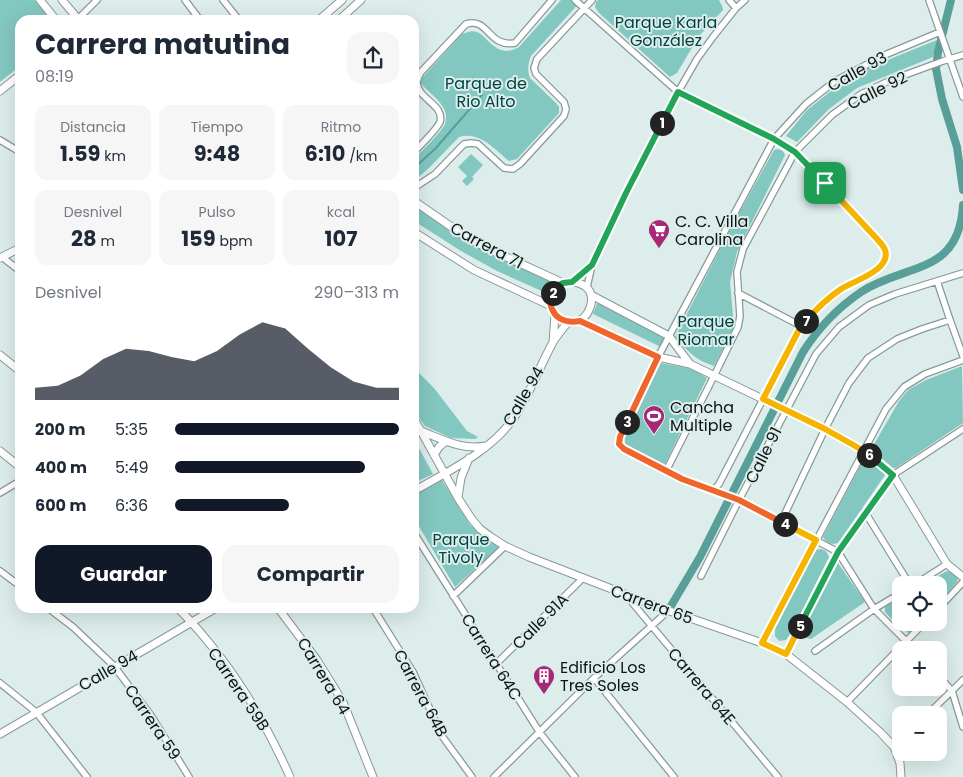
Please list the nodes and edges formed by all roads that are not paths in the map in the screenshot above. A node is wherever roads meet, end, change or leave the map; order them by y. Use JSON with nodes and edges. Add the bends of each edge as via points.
{"nodes":[{"id":1,"x":40,"y":0,"type":"edge"},
{"id":2,"x":62,"y":0,"type":"edge"},
{"id":3,"x":97,"y":0,"type":"edge"},
{"id":4,"x":185,"y":0,"type":"edge"},
{"id":5,"x":223,"y":0,"type":"edge"},
{"id":6,"x":342,"y":0,"type":"edge"},
{"id":7,"x":361,"y":0,"type":"edge"},
{"id":8,"x":552,"y":0,"type":"edge"},
{"id":9,"x":575,"y":0,"type":"edge"},
{"id":10,"x":592,"y":0,"type":"edge"},
{"id":11,"x":729,"y":0,"type":"edge"},
{"id":12,"x":745,"y":0,"type":"edge"},
{"id":13,"x":928,"y":0,"type":"edge"},
{"id":14,"x":584,"y":8,"type":"junction"},
{"id":15,"x":736,"y":8,"type":"junction"},
{"id":16,"x":52,"y":15,"type":"edge"},
{"id":17,"x":75,"y":15,"type":"edge"},
{"id":18,"x":83,"y":15,"type":"edge"},
{"id":19,"x":196,"y":15,"type":"edge"},
{"id":20,"x":235,"y":15,"type":"edge"},
{"id":21,"x":325,"y":15,"type":"edge"},
{"id":22,"x":344,"y":15,"type":"edge"},
{"id":23,"x":940,"y":33,"type":"junction"},
{"id":24,"x":963,"y":55,"type":"edge"},
{"id":25,"x":947,"y":60,"type":"junction"},
{"id":26,"x":419,"y":76,"type":"edge"},
{"id":27,"x":15,"y":79,"type":"edge"},
{"id":28,"x":419,"y":90,"type":"edge"},
{"id":29,"x":0,"y":91,"type":"edge"},
{"id":30,"x":678,"y":92,"type":"junction"},
{"id":31,"x":963,"y":97,"type":"edge"},
{"id":32,"x":774,"y":139,"type":"junction"},
{"id":33,"x":0,"y":140,"type":"edge"},
{"id":34,"x":419,"y":146,"type":"edge"},
{"id":35,"x":15,"y":149,"type":"edge"},
{"id":36,"x":795,"y":152,"type":"junction"},
{"id":37,"x":419,"y":185,"type":"edge"},
{"id":38,"x":419,"y":205,"type":"edge"},
{"id":39,"x":419,"y":235,"type":"edge"},
{"id":40,"x":15,"y":251,"type":"edge"},
{"id":41,"x":1,"y":258,"type":"edge"},
{"id":42,"x":592,"y":265,"type":"junction"},
{"id":43,"x":15,"y":268,"type":"edge"},
{"id":44,"x":963,"y":273,"type":"edge"},
{"id":45,"x":937,"y":281,"type":"junction"},
{"id":46,"x":572,"y":282,"type":"junction"},
{"id":47,"x":563,"y":283,"type":"junction"},
{"id":48,"x":587,"y":287,"type":"junction"},
{"id":49,"x":738,"y":293,"type":"junction"},
{"id":50,"x":591,"y":296,"type":"junction"},
{"id":51,"x":550,"y":306,"type":"junction"},
{"id":52,"x":555,"y":315,"type":"junction"},
{"id":53,"x":950,"y":320,"type":"junction"},
{"id":54,"x":580,"y":321,"type":"junction"},
{"id":55,"x":568,"y":322,"type":"junction"},
{"id":56,"x":801,"y":326,"type":"junction"},
{"id":57,"x":669,"y":336,"type":"junction"},
{"id":58,"x":553,"y":342,"type":"junction"},
{"id":59,"x":0,"y":355,"type":"edge"},
{"id":60,"x":963,"y":356,"type":"edge"},
{"id":61,"x":658,"y":357,"type":"junction"},
{"id":62,"x":963,"y":360,"type":"edge"},
{"id":63,"x":690,"y":364,"type":"junction"},
{"id":64,"x":15,"y":366,"type":"edge"},
{"id":65,"x":714,"y":376,"type":"junction"},
{"id":66,"x":766,"y":400,"type":"junction"},
{"id":67,"x":784,"y":408,"type":"junction"},
{"id":68,"x":419,"y":428,"type":"edge"},
{"id":69,"x":825,"y":429,"type":"junction"},
{"id":70,"x":963,"y":429,"type":"edge"},
{"id":71,"x":421,"y":431,"type":"junction"},
{"id":72,"x":446,"y":441,"type":"junction"},
{"id":73,"x":488,"y":445,"type":"junction"},
{"id":74,"x":0,"y":451,"type":"edge"},
{"id":75,"x":864,"y":451,"type":"junction"},
{"id":76,"x":434,"y":455,"type":"junction"},
{"id":77,"x":469,"y":458,"type":"junction"},
{"id":78,"x":15,"y":462,"type":"edge"},
{"id":79,"x":666,"y":471,"type":"junction"},
{"id":80,"x":445,"y":474,"type":"junction"},
{"id":81,"x":893,"y":475,"type":"junction"},
{"id":82,"x":15,"y":484,"type":"edge"},
{"id":83,"x":419,"y":488,"type":"edge"},
{"id":84,"x":713,"y":491,"type":"junction"},
{"id":85,"x":0,"y":493,"type":"edge"},
{"id":86,"x":458,"y":498,"type":"junction"},
{"id":87,"x":736,"y":499,"type":"junction"},
{"id":88,"x":865,"y":512,"type":"junction"},
{"id":89,"x":781,"y":522,"type":"junction"},
{"id":90,"x":816,"y":540,"type":"junction"},
{"id":91,"x":419,"y":541,"type":"edge"},
{"id":92,"x":505,"y":546,"type":"junction"},
{"id":93,"x":838,"y":552,"type":"junction"},
{"id":94,"x":947,"y":564,"type":"junction"},
{"id":95,"x":0,"y":571,"type":"edge"},
{"id":96,"x":701,"y":576,"type":"dead end"},
{"id":97,"x":906,"y":576,"type":"edge"},
{"id":98,"x":927,"y":576,"type":"edge"},
{"id":99,"x":963,"y":577,"type":"edge"},
{"id":100,"x":583,"y":578,"type":"junction"},
{"id":101,"x":15,"y":582,"type":"edge"},
{"id":102,"x":963,"y":582,"type":"edge"},
{"id":103,"x":625,"y":594,"type":"junction"},
{"id":104,"x":453,"y":596,"type":"junction"},
{"id":105,"x":892,"y":599,"type":"edge"},
{"id":106,"x":947,"y":599,"type":"edge"},
{"id":107,"x":874,"y":610,"type":"junction"},
{"id":108,"x":668,"y":611,"type":"junction"},
{"id":109,"x":54,"y":613,"type":"edge"},
{"id":110,"x":183,"y":613,"type":"edge"},
{"id":111,"x":207,"y":613,"type":"edge"},
{"id":112,"x":282,"y":613,"type":"edge"},
{"id":113,"x":376,"y":613,"type":"edge"},
{"id":114,"x":191,"y":622,"type":"junction"},
{"id":115,"x":652,"y":626,"type":"junction"},
{"id":116,"x":916,"y":631,"type":"edge"},
{"id":117,"x":907,"y":641,"type":"joint"},
{"id":118,"x":762,"y":643,"type":"junction"},
{"id":119,"x":815,"y":650,"type":"dead end"},
{"id":120,"x":786,"y":654,"type":"junction"},
{"id":121,"x":892,"y":656,"type":"edge"},
{"id":122,"x":496,"y":664,"type":"junction"},
{"id":123,"x":114,"y":666,"type":"junction"},
{"id":124,"x":594,"y":678,"type":"junction"},
{"id":125,"x":963,"y":680,"type":"edge"},
{"id":126,"x":0,"y":683,"type":"edge"},
{"id":127,"x":947,"y":685,"type":"edge"},
{"id":128,"x":952,"y":691,"type":"junction"},
{"id":129,"x":847,"y":702,"type":"junction"},
{"id":130,"x":936,"y":706,"type":"edge"},
{"id":131,"x":36,"y":712,"type":"junction"},
{"id":132,"x":963,"y":727,"type":"edge"},
{"id":133,"x":540,"y":733,"type":"junction"},
{"id":134,"x":0,"y":734,"type":"edge"},
{"id":135,"x":892,"y":745,"type":"edge"},
{"id":136,"x":899,"y":761,"type":"edge"},
{"id":137,"x":87,"y":777,"type":"edge"},
{"id":138,"x":190,"y":777,"type":"edge"},
{"id":139,"x":290,"y":777,"type":"edge"},
{"id":140,"x":373,"y":777,"type":"edge"},
{"id":141,"x":472,"y":777,"type":"edge"},
{"id":142,"x":494,"y":777,"type":"edge"},
{"id":143,"x":576,"y":777,"type":"edge"},
{"id":144,"x":674,"y":777,"type":"edge"},
{"id":145,"x":778,"y":777,"type":"edge"},
{"id":146,"x":901,"y":777,"type":"edge"}],
"edges":[{"from":1,"to":16,"type":"street"},
{"from":2,"to":17,"type":"street"},
{"from":3,"to":18,"type":"street"},
{"from":4,"to":19,"type":"street"},
{"from":5,"to":20,"type":"street"},
{"from":6,"to":21,"type":"street"},
{"from":7,"to":22,"type":"street"},
{"from":8,"to":26,"type":"street","via":[[515,42],[508,44],[500,42],[480,24],[466,24]]},
{"from":9,"to":14,"type":"street"},
{"from":10,"to":14,"type":"street"},
{"from":11,"to":15,"type":"street"},
{"from":12,"to":15,"type":"street"},
{"from":13,"to":23,"type":"street"},
{"from":14,"to":30,"type":"street"},
{"from":14,"to":37,"type":"street","via":[[537,59],[536,74],[564,102],[566,109],[564,116],[520,164],[513,169],[504,168],[478,144],[464,144],[435,174]]},
{"from":15,"to":30,"type":"street","via":[[712,37]]},
{"from":23,"to":25,"type":"street"},
{"from":23,"to":32,"type":"street","name":"Calle 93","via":[[887,54],[835,81],[806,104]]},
{"from":24,"to":25,"type":"street","name":"Calle 92"},
{"from":25,"to":31,"type":"street"},
{"from":25,"to":36,"type":"street","name":"Calle 92","via":[[861,94],[832,114]]},
{"from":27,"to":29,"type":"street"},
{"from":28,"to":34,"type":"street","via":[[438,109],[440,116],[439,124]]},
{"from":30,"to":32,"type":"street"},
{"from":30,"to":42,"type":"street"},
{"from":32,"to":36,"type":"street"},
{"from":32,"to":57,"type":"street","name":"Calle 93"},
{"from":33,"to":35,"type":"street"},
{"from":36,"to":49,"type":"street","name":"Calle 92","via":[[743,250],[737,272]]},
{"from":36,"to":56,"type":"street","via":[[878,240],[886,256],[877,270],[843,288],[816,309]]},
{"from":38,"to":47,"type":"street","name":"Carrera 71","via":[[481,245]]},
{"from":39,"to":51,"type":"street","name":"Carrera 71","via":[[474,270]]},
{"from":40,"to":41,"type":"street"},
{"from":41,"to":43,"type":"street"},
{"from":42,"to":46,"type":"street"},
{"from":42,"to":48,"type":"street"},
{"from":44,"to":45,"type":"street","name":"Calle 91"},
{"from":45,"to":53,"type":"street"},
{"from":45,"to":67,"type":"street","name":"Calle 91","via":[[869,305],[839,327],[816,354]]},
{"from":46,"to":47,"type":"street"},
{"from":46,"to":48,"type":"street"},
{"from":47,"to":51,"type":"street","via":[[555,289]]},
{"from":48,"to":50,"type":"street"},
{"from":49,"to":56,"type":"street"},
{"from":49,"to":65,"type":"street","name":"Calle 92","via":[[738,327]]},
{"from":50,"to":54,"type":"street","via":[[587,316]]},
{"from":50,"to":57,"type":"street"},
{"from":51,"to":52,"type":"street"},
{"from":52,"to":55,"type":"street"},
{"from":52,"to":58,"type":"street","name":"Calle 94"},
{"from":53,"to":60,"type":"street"},
{"from":53,"to":69,"type":"street","via":[[896,340],[868,358],[849,383]]},
{"from":54,"to":55,"type":"street"},
{"from":54,"to":61,"type":"street"},
{"from":55,"to":58,"type":"street","name":"Calle 94"},
{"from":56,"to":66,"type":"street"},
{"from":57,"to":61,"type":"street","name":"Calle 93"},
{"from":57,"to":63,"type":"street"},
{"from":58,"to":73,"type":"street","name":"Calle 94","via":[[516,414]]},
{"from":59,"to":64,"type":"street"},
{"from":61,"to":63,"type":"street"},
{"from":61,"to":79,"type":"street","name":"Calle 93","via":[[619,444]]},
{"from":62,"to":75,"type":"street","via":[[925,374],[904,387],[886,409]]},
{"from":63,"to":65,"type":"street"},
{"from":65,"to":66,"type":"street"},
{"from":65,"to":79,"type":"street","name":"Calle 92"},
{"from":66,"to":67,"type":"street"},
{"from":66,"to":84,"type":"street"},
{"from":67,"to":69,"type":"street"},
{"from":67,"to":87,"type":"street","name":"Calle 91"},
{"from":68,"to":71,"type":"street","name":"Carrera 65"},
{"from":69,"to":75,"type":"street"},
{"from":69,"to":89,"type":"street"},
{"from":70,"to":81,"type":"street"},
{"from":71,"to":72,"type":"street"},
{"from":71,"to":76,"type":"street","name":"Carrera 65"},
{"from":72,"to":73,"type":"street","via":[[475,448]]},
{"from":72,"to":76,"type":"street"},
{"from":73,"to":77,"type":"street","name":"Calle 94"},
{"from":74,"to":78,"type":"street"},
{"from":75,"to":81,"type":"street"},
{"from":75,"to":90,"type":"street"},
{"from":76,"to":80,"type":"street","name":"Carrera 65"},
{"from":77,"to":80,"type":"street","name":"Calle 94"},
{"from":77,"to":86,"type":"street"},
{"from":79,"to":84,"type":"street"},
{"from":80,"to":83,"type":"street","name":"Calle 94"},
{"from":80,"to":86,"type":"street","name":"Carrera 65"},
{"from":81,"to":88,"type":"street"},
{"from":81,"to":94,"type":"street"},
{"from":82,"to":85,"type":"street"},
{"from":84,"to":87,"type":"street"},
{"from":86,"to":92,"type":"street","name":"Carrera 65","via":[[480,529]]},
{"from":87,"to":89,"type":"street"},
{"from":87,"to":96,"type":"street","name":"Calle 91"},
{"from":88,"to":93,"type":"street"},
{"from":88,"to":97,"type":"street"},
{"from":89,"to":90,"type":"street"},
{"from":90,"to":93,"type":"street"},
{"from":90,"to":118,"type":"street"},
{"from":91,"to":104,"type":"street","name":"Carrera 64C"},
{"from":92,"to":100,"type":"street","name":"Carrera 65"},
{"from":92,"to":104,"type":"street"},
{"from":93,"to":107,"type":"street"},
{"from":93,"to":120,"type":"street"},
{"from":94,"to":98,"type":"street"},
{"from":94,"to":99,"type":"street"},
{"from":95,"to":101,"type":"street"},
{"from":100,"to":103,"type":"street","name":"Carrera 65"},
{"from":100,"to":122,"type":"street","name":"Calle 91A"},
{"from":102,"to":106,"type":"street"},
{"from":103,"to":108,"type":"street","name":"Carrera 65"},
{"from":103,"to":115,"type":"street","name":"Carrera 64E"},
{"from":104,"to":122,"type":"street","name":"Carrera 64C"},
{"from":105,"to":107,"type":"street"},
{"from":107,"to":117,"type":"street"},
{"from":107,"to":119,"type":"street"},
{"from":108,"to":115,"type":"street"},
{"from":108,"to":118,"type":"street","name":"Carrera 65"},
{"from":109,"to":123,"type":"street","name":"Carrera 59"},
{"from":110,"to":114,"type":"street","name":"Carrera 59B"},
{"from":111,"to":114,"type":"street","name":"Calle 94"},
{"from":112,"to":140,"type":"street","name":"Carrera 64","via":[[343,702]]},
{"from":113,"to":141,"type":"street","name":"Carrera 64B","via":[[413,672],[442,736]]},
{"from":114,"to":123,"type":"street","name":"Calle 94"},
{"from":114,"to":139,"type":"street","name":"Carrera 59B","via":[[228,668],[266,727]]},
{"from":115,"to":124,"type":"street"},
{"from":115,"to":145,"type":"street","name":"Carrera 64E"},
{"from":116,"to":117,"type":"street"},
{"from":118,"to":120,"type":"street","name":"Carrera 65"},
{"from":120,"to":129,"type":"street","name":"Carrera 65"},
{"from":121,"to":129,"type":"street"},
{"from":122,"to":133,"type":"street","name":"Carrera 64C"},
{"from":123,"to":131,"type":"street","name":"Calle 94"},
{"from":123,"to":138,"type":"street","name":"Carrera 59","via":[[152,717]]},
{"from":124,"to":133,"type":"street"},
{"from":124,"to":144,"type":"street"},
{"from":125,"to":128,"type":"street"},
{"from":126,"to":131,"type":"street"},
{"from":127,"to":128,"type":"street"},
{"from":128,"to":130,"type":"street"},
{"from":128,"to":132,"type":"street"},
{"from":129,"to":135,"type":"street","name":"Carrera 65"},
{"from":131,"to":134,"type":"street","name":"Calle 94"},
{"from":131,"to":137,"type":"street"},
{"from":133,"to":142,"type":"street"},
{"from":133,"to":143,"type":"street","name":"Carrera 64C"},
{"from":136,"to":146,"type":"street","name":"Carrera 65"}]}
